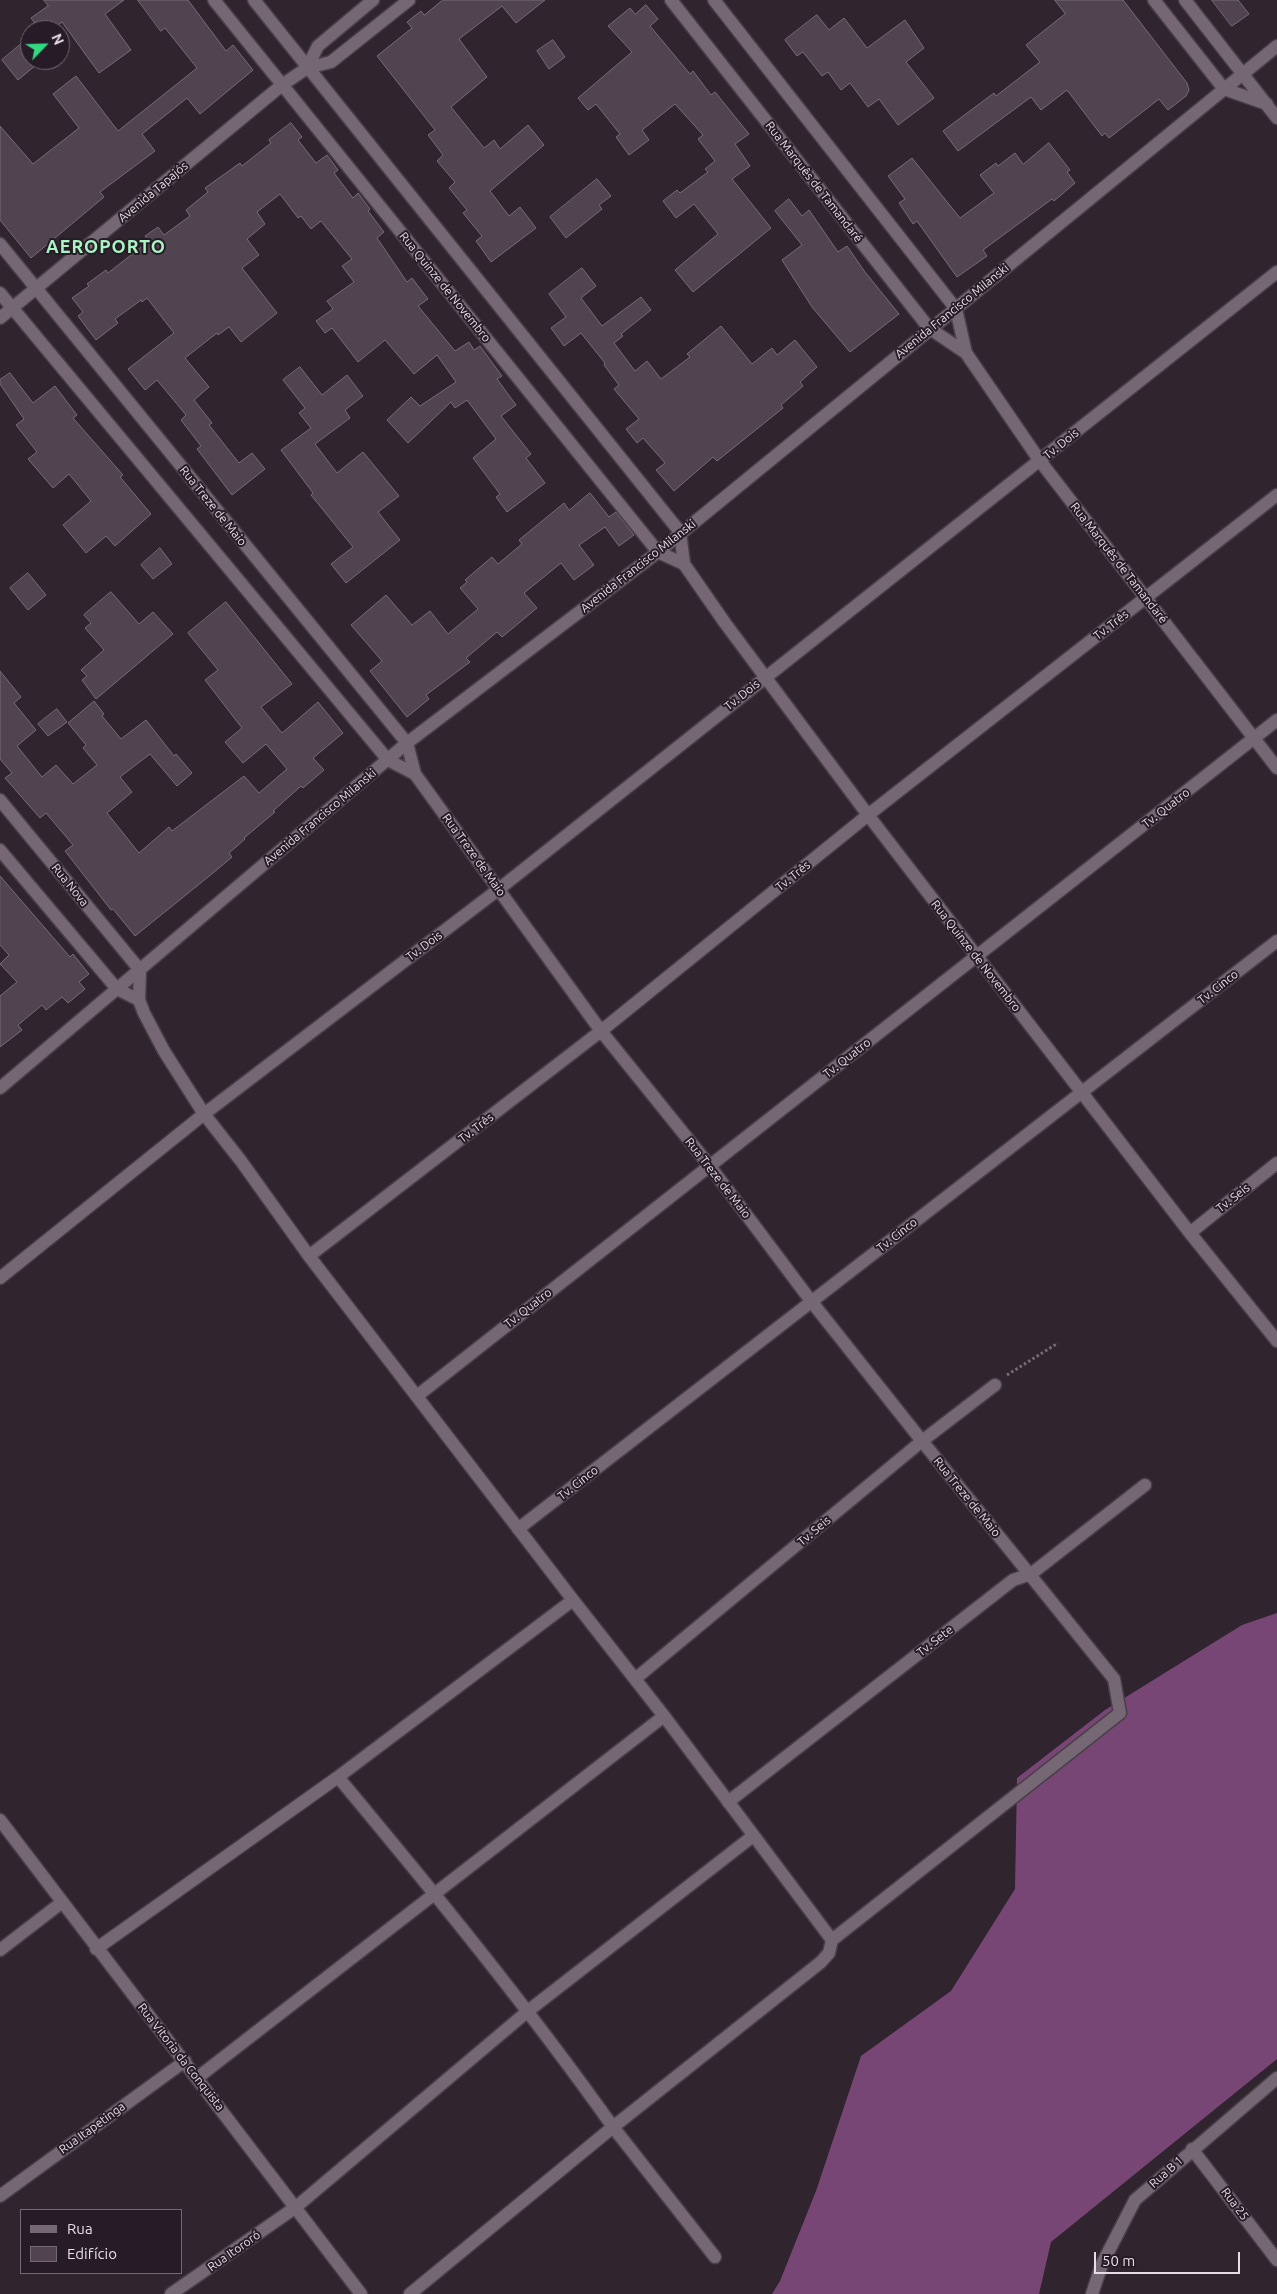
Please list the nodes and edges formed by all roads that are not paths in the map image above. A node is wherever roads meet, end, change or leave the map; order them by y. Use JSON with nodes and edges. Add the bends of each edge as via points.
{"nodes":[{"id":1,"x":214,"y":0,"type":"edge"},
{"id":2,"x":254,"y":0,"type":"edge"},
{"id":3,"x":373,"y":0,"type":"edge"},
{"id":4,"x":409,"y":0,"type":"edge"},
{"id":5,"x":671,"y":0,"type":"edge"},
{"id":6,"x":714,"y":0,"type":"edge"},
{"id":7,"x":1154,"y":0,"type":"edge"},
{"id":8,"x":1185,"y":0,"type":"edge"},
{"id":9,"x":1277,"y":46,"type":"edge"},
{"id":10,"x":307,"y":68,"type":"junction"},
{"id":11,"x":1243,"y":74,"type":"junction"},
{"id":12,"x":282,"y":85,"type":"junction"},
{"id":13,"x":1224,"y":89,"type":"junction"},
{"id":14,"x":1267,"y":104,"type":"junction"},
{"id":15,"x":1277,"y":118,"type":"edge"},
{"id":16,"x":0,"y":244,"type":"edge"},
{"id":17,"x":1277,"y":272,"type":"edge"},
{"id":18,"x":36,"y":289,"type":"junction"},
{"id":19,"x":0,"y":293,"type":"edge"},
{"id":20,"x":12,"y":308,"type":"junction"},
{"id":21,"x":956,"y":309,"type":"junction"},
{"id":22,"x":0,"y":318,"type":"edge"},
{"id":23,"x":929,"y":328,"type":"junction"},
{"id":24,"x":966,"y":354,"type":"junction"},
{"id":25,"x":1040,"y":460,"type":"junction"},
{"id":26,"x":1277,"y":495,"type":"edge"},
{"id":27,"x":680,"y":532,"type":"junction"},
{"id":28,"x":658,"y":552,"type":"junction"},
{"id":29,"x":684,"y":564,"type":"junction"},
{"id":30,"x":1146,"y":598,"type":"junction"},
{"id":31,"x":764,"y":677,"type":"junction"},
{"id":32,"x":1277,"y":720,"type":"edge"},
{"id":33,"x":1255,"y":738,"type":"junction"},
{"id":34,"x":407,"y":743,"type":"junction"},
{"id":35,"x":388,"y":760,"type":"junction"},
{"id":36,"x":1277,"y":768,"type":"edge"},
{"id":37,"x":415,"y":774,"type":"junction"},
{"id":38,"x":0,"y":800,"type":"edge"},
{"id":39,"x":868,"y":815,"type":"junction"},
{"id":40,"x":0,"y":850,"type":"edge"},
{"id":41,"x":499,"y":889,"type":"junction"},
{"id":42,"x":1277,"y":941,"type":"edge"},
{"id":43,"x":977,"y":957,"type":"junction"},
{"id":44,"x":140,"y":970,"type":"junction"},
{"id":45,"x":117,"y":989,"type":"junction"},
{"id":46,"x":139,"y":1000,"type":"junction"},
{"id":47,"x":601,"y":1031,"type":"junction"},
{"id":48,"x":0,"y":1088,"type":"edge"},
{"id":49,"x":1082,"y":1092,"type":"junction"},
{"id":50,"x":204,"y":1114,"type":"junction"},
{"id":51,"x":1277,"y":1163,"type":"edge"},
{"id":52,"x":709,"y":1165,"type":"junction"},
{"id":53,"x":1190,"y":1233,"type":"junction"},
{"id":54,"x":309,"y":1256,"type":"junction"},
{"id":55,"x":0,"y":1278,"type":"edge"},
{"id":56,"x":811,"y":1301,"type":"junction"},
{"id":57,"x":1277,"y":1341,"type":"edge"},
{"id":58,"x":995,"y":1385,"type":"road end"},
{"id":59,"x":416,"y":1396,"type":"junction"},
{"id":60,"x":922,"y":1441,"type":"junction"},
{"id":61,"x":1145,"y":1485,"type":"dead end"},
{"id":62,"x":518,"y":1530,"type":"junction"},
{"id":63,"x":1031,"y":1574,"type":"junction"},
{"id":64,"x":573,"y":1600,"type":"junction"},
{"id":65,"x":635,"y":1679,"type":"junction"},
{"id":66,"x":664,"y":1716,"type":"junction"},
{"id":67,"x":338,"y":1777,"type":"junction"},
{"id":68,"x":728,"y":1802,"type":"junction"},
{"id":69,"x":0,"y":1820,"type":"edge"},
{"id":70,"x":753,"y":1836,"type":"junction"},
{"id":71,"x":436,"y":1895,"type":"junction"},
{"id":72,"x":61,"y":1903,"type":"junction"},
{"id":73,"x":832,"y":1940,"type":"junction"},
{"id":74,"x":96,"y":1949,"type":"junction"},
{"id":75,"x":0,"y":1950,"type":"edge"},
{"id":76,"x":528,"y":2011,"type":"junction"},
{"id":77,"x":185,"y":2061,"type":"junction"},
{"id":78,"x":197,"y":2078,"type":"junction"},
{"id":79,"x":1277,"y":2078,"type":"edge"},
{"id":80,"x":613,"y":2126,"type":"junction"},
{"id":81,"x":1192,"y":2149,"type":"junction"},
{"id":82,"x":0,"y":2196,"type":"edge"},
{"id":83,"x":296,"y":2207,"type":"junction"},
{"id":84,"x":715,"y":2257,"type":"dead end"},
{"id":85,"x":1277,"y":2260,"type":"edge"},
{"id":86,"x":171,"y":2294,"type":"edge"},
{"id":87,"x":361,"y":2294,"type":"edge"},
{"id":88,"x":410,"y":2294,"type":"edge"},
{"id":89,"x":1092,"y":2294,"type":"edge"}],
"edges":[{"from":1,"to":12,"type":"street","name":"Rua Quinze de Novembro"},
{"from":2,"to":10,"type":"street"},
{"from":3,"to":10,"type":"street","name":"Avenida Tapajós","via":[[318,46]]},
{"from":4,"to":10,"type":"street","name":"Avenida Tapajós","via":[[331,62]]},
{"from":5,"to":23,"type":"street","name":"Rua Marquês de Tamandaré"},
{"from":6,"to":21,"type":"street","name":"Rua Marquês de Tamandaré"},
{"from":7,"to":13,"type":"street"},
{"from":8,"to":11,"type":"street"},
{"from":9,"to":11,"type":"street","name":"Avenida Francisco Milanski"},
{"from":10,"to":12,"type":"street","name":"Avenida Tapajós"},
{"from":10,"to":27,"type":"street"},
{"from":11,"to":13,"type":"street","name":"Avenida Francisco Milanski"},
{"from":11,"to":14,"type":"street"},
{"from":12,"to":18,"type":"street","name":"Avenida Tapajós"},
{"from":12,"to":28,"type":"street","name":"Rua Quinze de Novembro"},
{"from":13,"to":14,"type":"street"},
{"from":13,"to":21,"type":"street","name":"Avenida Francisco Milanski"},
{"from":14,"to":15,"type":"street"},
{"from":16,"to":18,"type":"street","name":"Rua Treze de Maio"},
{"from":17,"to":25,"type":"street","name":"Tv. Dois"},
{"from":18,"to":20,"type":"street","name":"Avenida Tapajós"},
{"from":18,"to":34,"type":"street","name":"Rua Treze de Maio"},
{"from":19,"to":20,"type":"street","name":"Rua Treze de Maio"},
{"from":20,"to":22,"type":"street","name":"Avenida Tapajós"},
{"from":20,"to":35,"type":"street","name":"Rua Treze de Maio"},
{"from":21,"to":23,"type":"street","name":"Avenida Francisco Milanski"},
{"from":21,"to":24,"type":"street","name":"Rua Marquês de Tamandaré"},
{"from":23,"to":24,"type":"street","name":"Rua Marquês de Tamandaré"},
{"from":23,"to":27,"type":"street","name":"Avenida Francisco Milanski"},
{"from":24,"to":25,"type":"street","name":"Rua Marquês de Tamandaré"},
{"from":25,"to":30,"type":"street","name":"Rua Marquês de Tamandaré"},
{"from":25,"to":31,"type":"street","name":"Tv. Dois"},
{"from":26,"to":30,"type":"street","name":"Tv. Três"},
{"from":27,"to":28,"type":"street","name":"Avenida Francisco Milanski"},
{"from":27,"to":29,"type":"street","name":"Rua Quinze de Novembro"},
{"from":28,"to":29,"type":"street","name":"Rua Quinze de Novembro"},
{"from":28,"to":34,"type":"street","name":"Avenida Francisco Milanski"},
{"from":29,"to":31,"type":"street","name":"Rua Quinze de Novembro"},
{"from":30,"to":33,"type":"street","name":"Rua Marquês de Tamandaré"},
{"from":30,"to":39,"type":"street","name":"Tv. Três"},
{"from":31,"to":39,"type":"street","name":"Rua Quinze de Novembro"},
{"from":31,"to":41,"type":"street","name":"Tv. Dois"},
{"from":32,"to":33,"type":"street","name":"Tv. Quatro"},
{"from":33,"to":36,"type":"street","name":"Rua Marquês de Tamandaré"},
{"from":33,"to":43,"type":"street","name":"Tv. Quatro"},
{"from":34,"to":35,"type":"street","name":"Avenida Francisco Milanski"},
{"from":34,"to":37,"type":"street","name":"Rua Treze de Maio"},
{"from":35,"to":37,"type":"street","name":"Rua Treze de Maio"},
{"from":35,"to":44,"type":"street","name":"Avenida Francisco Milanski"},
{"from":37,"to":41,"type":"street","name":"Rua Treze de Maio"},
{"from":38,"to":44,"type":"street","name":"Rua Nova"},
{"from":39,"to":43,"type":"street","name":"Rua Quinze de Novembro"},
{"from":39,"to":47,"type":"street","name":"Tv. Três"},
{"from":40,"to":45,"type":"street"},
{"from":41,"to":47,"type":"street","name":"Rua Treze de Maio"},
{"from":41,"to":50,"type":"street","name":"Tv. Dois"},
{"from":42,"to":49,"type":"street","name":"Tv. Cinco"},
{"from":43,"to":49,"type":"street","name":"Rua Quinze de Novembro"},
{"from":43,"to":52,"type":"street","name":"Tv. Quatro"},
{"from":44,"to":45,"type":"street","name":"Avenida Francisco Milanski"},
{"from":44,"to":46,"type":"street"},
{"from":45,"to":46,"type":"street"},
{"from":45,"to":48,"type":"street","name":"Avenida Francisco Milanski"},
{"from":46,"to":50,"type":"street","via":[[156,1036]]},
{"from":47,"to":52,"type":"street","name":"Rua Treze de Maio"},
{"from":47,"to":54,"type":"street","name":"Tv. Três"},
{"from":49,"to":53,"type":"street","name":"Rua Quinze de Novembro"},
{"from":49,"to":56,"type":"street","name":"Tv. Cinco"},
{"from":50,"to":54,"type":"street"},
{"from":50,"to":55,"type":"street","name":"Tv. Dois"},
{"from":51,"to":53,"type":"street","name":"Tv. Seis"},
{"from":52,"to":56,"type":"street","name":"Rua Treze de Maio"},
{"from":52,"to":59,"type":"street","name":"Tv. Quatro"},
{"from":53,"to":57,"type":"street","name":"Rua Quinze de Novembro"},
{"from":54,"to":59,"type":"street"},
{"from":56,"to":60,"type":"street","name":"Rua Treze de Maio"},
{"from":56,"to":62,"type":"street","name":"Tv. Cinco"},
{"from":58,"to":60,"type":"street","name":"Tv. Seis"},
{"from":59,"to":62,"type":"street"},
{"from":60,"to":63,"type":"street","name":"Rua Treze de Maio"},
{"from":60,"to":65,"type":"street","name":"Tv. Seis"},
{"from":61,"to":63,"type":"street","name":"Tv. Sete"},
{"from":62,"to":64,"type":"street"},
{"from":63,"to":68,"type":"street","name":"Tv. Sete","via":[[1013,1580]]},
{"from":63,"to":73,"type":"street","name":"Rua Treze de Maio","via":[[1114,1679],[1120,1713]]},
{"from":64,"to":65,"type":"street"},
{"from":64,"to":67,"type":"street"},
{"from":65,"to":66,"type":"street"},
{"from":66,"to":68,"type":"street"},
{"from":66,"to":71,"type":"street"},
{"from":67,"to":71,"type":"street"},
{"from":67,"to":74,"type":"street"},
{"from":68,"to":70,"type":"street"},
{"from":69,"to":72,"type":"street","name":"Rua Vitoria da Conquista"},
{"from":70,"to":73,"type":"street"},
{"from":70,"to":76,"type":"street","name":"Rua Itororó"},
{"from":71,"to":76,"type":"street"},
{"from":71,"to":78,"type":"street"},
{"from":72,"to":74,"type":"street","name":"Rua Vitoria da Conquista"},
{"from":72,"to":75,"type":"street"},
{"from":73,"to":80,"type":"street","via":[[823,1960]]},
{"from":74,"to":77,"type":"street","name":"Rua Vitoria da Conquista"},
{"from":76,"to":80,"type":"street"},
{"from":76,"to":83,"type":"street","name":"Rua Itororó"},
{"from":77,"to":78,"type":"street","name":"Rua Vitoria da Conquista"},
{"from":77,"to":82,"type":"street","name":"Rua Itapetinga"},
{"from":78,"to":83,"type":"street","name":"Rua Vitoria da Conquista"},
{"from":79,"to":81,"type":"street","name":"Rua B 1"},
{"from":80,"to":84,"type":"street"},
{"from":80,"to":88,"type":"street"},
{"from":81,"to":85,"type":"street","name":"Rua 25"},
{"from":81,"to":89,"type":"street","name":"Rua B 1","via":[[1135,2200],[1102,2264]]},
{"from":83,"to":86,"type":"street","name":"Rua Itororó"},
{"from":83,"to":87,"type":"street","name":"Rua Vitoria da Conquista"}]}
